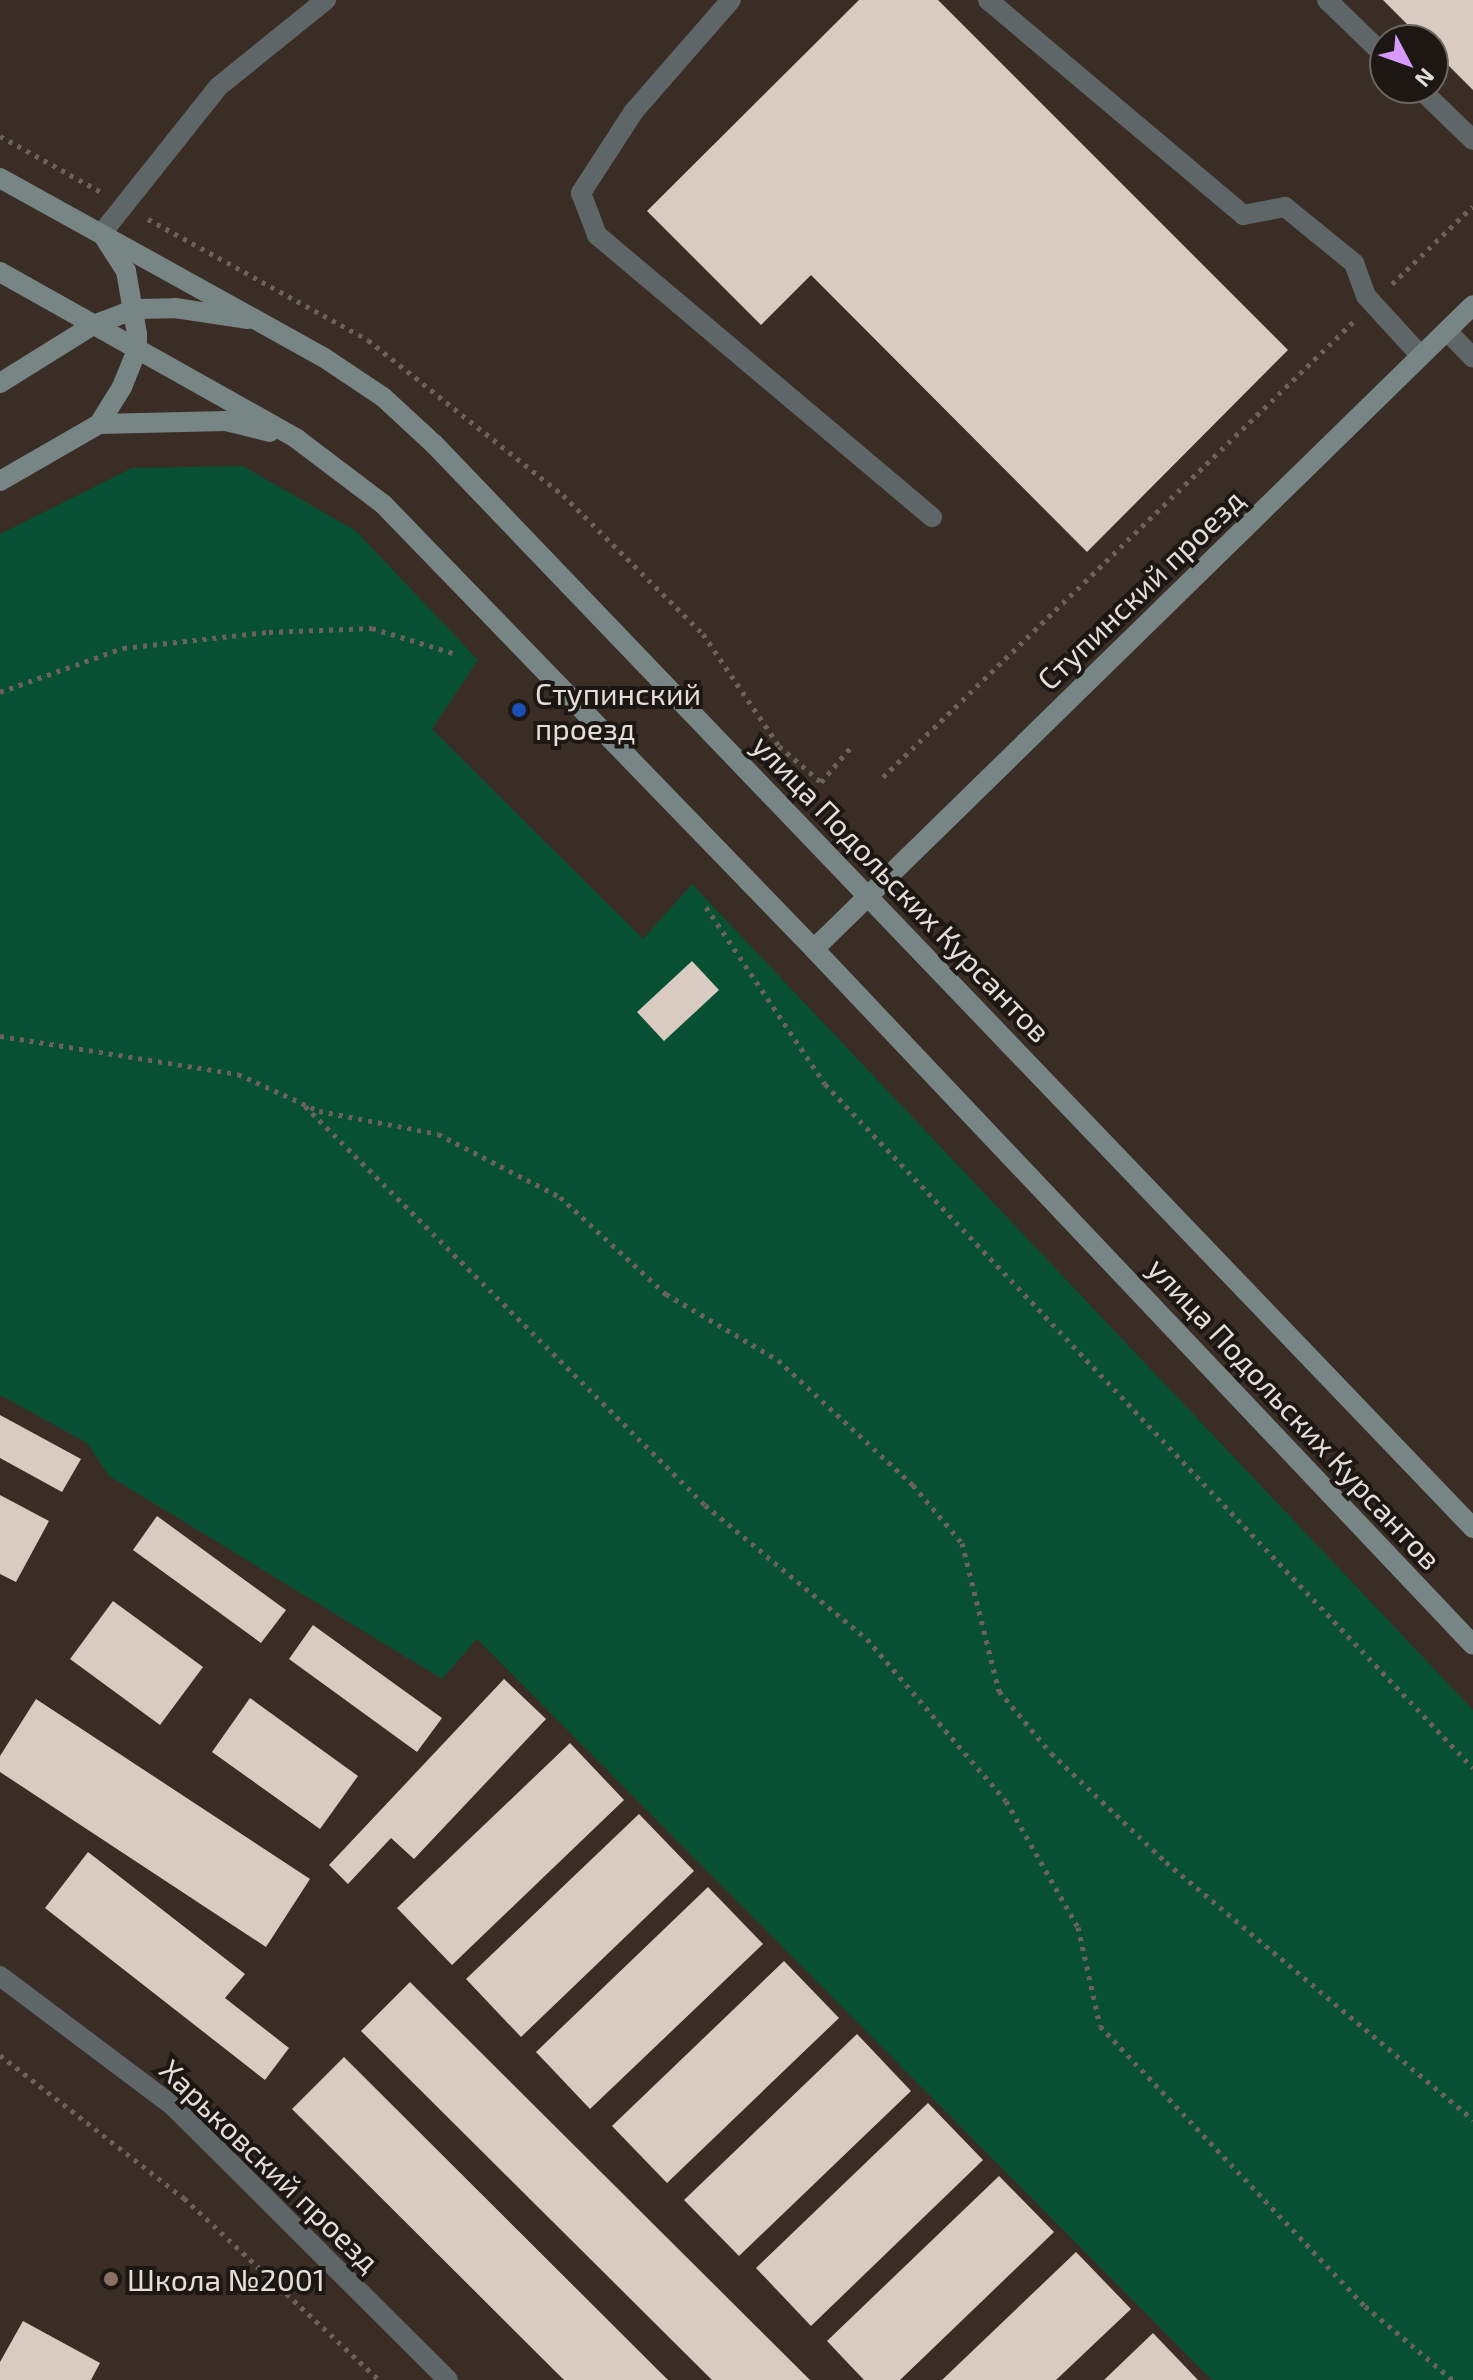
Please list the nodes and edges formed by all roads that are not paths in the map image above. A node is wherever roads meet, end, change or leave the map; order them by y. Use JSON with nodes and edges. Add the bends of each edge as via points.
{"nodes":[{"id":1,"x":326,"y":0,"type":"edge"},
{"id":2,"x":731,"y":0,"type":"edge"},
{"id":3,"x":988,"y":0,"type":"edge"},
{"id":4,"x":1327,"y":0,"type":"edge"},
{"id":5,"x":1369,"y":41,"type":"edge"},
{"id":6,"x":1436,"y":104,"type":"edge"},
{"id":7,"x":1473,"y":140,"type":"edge"},
{"id":8,"x":0,"y":178,"type":"edge"},
{"id":9,"x":102,"y":233,"type":"junction"},
{"id":10,"x":0,"y":272,"type":"edge"},
{"id":11,"x":1473,"y":305,"type":"edge"},
{"id":12,"x":136,"y":309,"type":"junction"},
{"id":13,"x":261,"y":321,"type":"junction"},
{"id":14,"x":93,"y":325,"type":"junction"},
{"id":15,"x":1447,"y":331,"type":"junction"},
{"id":16,"x":137,"y":350,"type":"junction"},
{"id":17,"x":1421,"y":356,"type":"junction"},
{"id":18,"x":1473,"y":358,"type":"edge"},
{"id":19,"x":0,"y":383,"type":"edge"},
{"id":20,"x":99,"y":424,"type":"junction"},
{"id":21,"x":297,"y":439,"type":"junction"},
{"id":22,"x":0,"y":481,"type":"edge"},
{"id":23,"x":932,"y":517,"type":"dead end"},
{"id":24,"x":870,"y":897,"type":"junction"},
{"id":25,"x":814,"y":949,"type":"junction"},
{"id":26,"x":1473,"y":1528,"type":"edge"},
{"id":27,"x":1473,"y":1645,"type":"edge"},
{"id":28,"x":0,"y":1976,"type":"edge"},
{"id":29,"x":448,"y":2380,"type":"edge"}],
"edges":[{"from":1,"to":9,"type":"street","via":[[218,87]]},
{"from":2,"to":23,"type":"street","via":[[634,111],[581,193],[597,235]]},
{"from":3,"to":17,"type":"street","via":[[1243,215],[1285,207],[1354,263],[1372,303]]},
{"from":4,"to":5,"type":"street"},
{"from":6,"to":7,"type":"street"},
{"from":8,"to":9,"type":"main road","name":"улица Подольских Курсантов"},
{"from":9,"to":12,"type":"main road","via":[[126,271]]},
{"from":9,"to":13,"type":"main road","name":"улица Подольских Курсантов"},
{"from":10,"to":14,"type":"main road","name":"улица Подольских Курсантов"},
{"from":11,"to":15,"type":"main road","name":"Ступинский проезд"},
{"from":12,"to":13,"type":"main road","name":"улица Подольских Курсантов","via":[[175,308]]},
{"from":12,"to":14,"type":"main road","name":"улица Подольских Курсантов"},
{"from":12,"to":16,"type":"main road"},
{"from":13,"to":24,"type":"main road","name":"улица Подольских Курсантов","via":[[383,397],[434,444]]},
{"from":14,"to":16,"type":"main road","name":"улица Подольских Курсантов"},
{"from":14,"to":19,"type":"main road","name":"улица Подольских Курсантов"},
{"from":15,"to":17,"type":"main road","name":"Ступинский проезд"},
{"from":15,"to":18,"type":"street"},
{"from":16,"to":20,"type":"main road"},
{"from":16,"to":21,"type":"main road","name":"улица Подольских Курсантов"},
{"from":17,"to":24,"type":"main road","name":"Ступинский проезд"},
{"from":20,"to":21,"type":"main road","name":"улица Подольских Курсантов","via":[[226,421]]},
{"from":20,"to":22,"type":"main road","name":"улица Подольских Курсантов"},
{"from":21,"to":25,"type":"main road","name":"улица Подольских Курсантов","via":[[383,504]]},
{"from":24,"to":25,"type":"main road","name":"Ступинский проезд"},
{"from":24,"to":26,"type":"main road","name":"улица Подольских Курсантов"},
{"from":25,"to":27,"type":"main road","name":"улица Подольских Курсантов"},
{"from":28,"to":29,"type":"street","name":"Харьковский проезд","via":[[173,2106]]}]}
